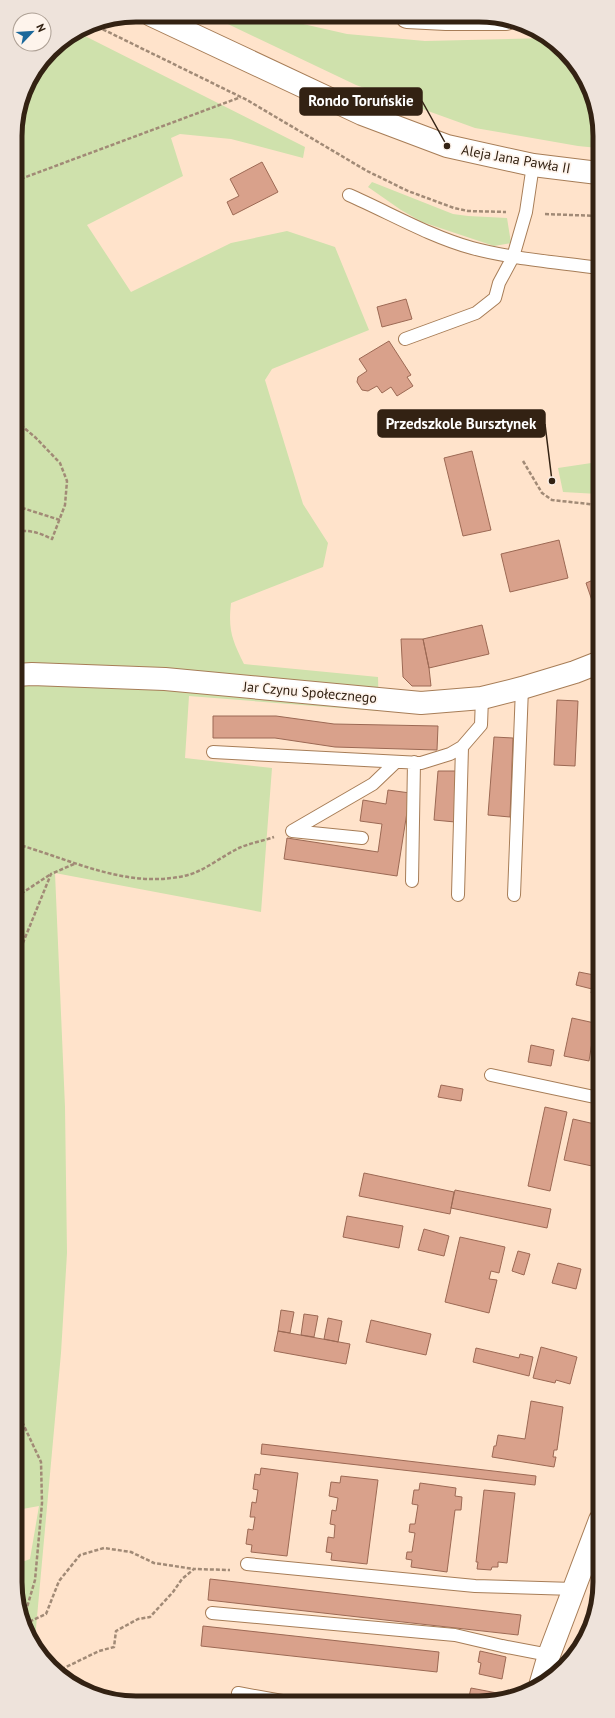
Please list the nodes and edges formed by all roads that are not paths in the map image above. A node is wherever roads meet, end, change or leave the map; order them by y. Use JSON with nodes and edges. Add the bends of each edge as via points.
{"nodes":[{"id":1,"x":166,"y":22,"type":"edge"},
{"id":2,"x":533,"y":165,"type":"junction"},
{"id":3,"x":593,"y":172,"type":"edge"},
{"id":4,"x":350,"y":195,"type":"dead end"},
{"id":5,"x":513,"y":257,"type":"junction"},
{"id":6,"x":593,"y":267,"type":"edge"},
{"id":7,"x":405,"y":339,"type":"dead end"},
{"id":8,"x":593,"y":665,"type":"edge"},
{"id":9,"x":22,"y":675,"type":"edge"},
{"id":10,"x":522,"y":688,"type":"junction"},
{"id":11,"x":482,"y":698,"type":"junction"},
{"id":12,"x":462,"y":747,"type":"junction"},
{"id":13,"x":213,"y":752,"type":"dead end"},
{"id":14,"x":396,"y":762,"type":"junction"},
{"id":15,"x":414,"y":762,"type":"junction"},
{"id":16,"x":362,"y":838,"type":"dead end"},
{"id":17,"x":412,"y":881,"type":"dead end"},
{"id":18,"x":458,"y":895,"type":"dead end"},
{"id":19,"x":514,"y":896,"type":"dead end"},
{"id":20,"x":491,"y":1075,"type":"dead end"},
{"id":21,"x":593,"y":1097,"type":"edge"},
{"id":22,"x":593,"y":1540,"type":"edge"},
{"id":23,"x":247,"y":1564,"type":"road end"},
{"id":24,"x":574,"y":1589,"type":"junction"},
{"id":25,"x":212,"y":1613,"type":"dead end"},
{"id":26,"x":549,"y":1655,"type":"junction"},
{"id":27,"x":543,"y":1676,"type":"edge"},
{"id":28,"x":238,"y":1693,"type":"dead end"},
{"id":29,"x":254,"y":1696,"type":"edge"}],
"edges":[{"from":1,"to":2,"type":"street","name":"Aleja Jana Pawła II","via":[[362,114],[447,146]]},
{"from":2,"to":3,"type":"street","name":"Aleja Jana Pawła II"},
{"from":2,"to":5,"type":"lane","via":[[526,212]]},
{"from":4,"to":5,"type":"lane","via":[[434,234],[471,248]]},
{"from":5,"to":6,"type":"lane"},
{"from":5,"to":7,"type":"lane","via":[[499,283],[495,298],[476,313]]},
{"from":8,"to":10,"type":"street","name":"Jar Czynu Społecznego"},
{"from":9,"to":11,"type":"street","name":"Jar Czynu Społecznego","via":[[164,679],[421,703]]},
{"from":10,"to":11,"type":"street","name":"Jar Czynu Społecznego"},
{"from":10,"to":19,"type":"lane"},
{"from":11,"to":12,"type":"lane","via":[[481,725]]},
{"from":12,"to":15,"type":"lane","via":[[450,754],[421,763]]},
{"from":12,"to":18,"type":"lane"},
{"from":13,"to":14,"type":"lane"},
{"from":14,"to":15,"type":"lane"},
{"from":14,"to":16,"type":"lane","via":[[373,784],[292,831]]},
{"from":15,"to":17,"type":"lane"},
{"from":20,"to":21,"type":"lane"},
{"from":22,"to":24,"type":"street"},
{"from":23,"to":24,"type":"lane","via":[[474,1586]]},
{"from":24,"to":26,"type":"street"},
{"from":25,"to":26,"type":"lane","via":[[454,1635]]},
{"from":26,"to":27,"type":"street"},
{"from":28,"to":29,"type":"lane"}]}
